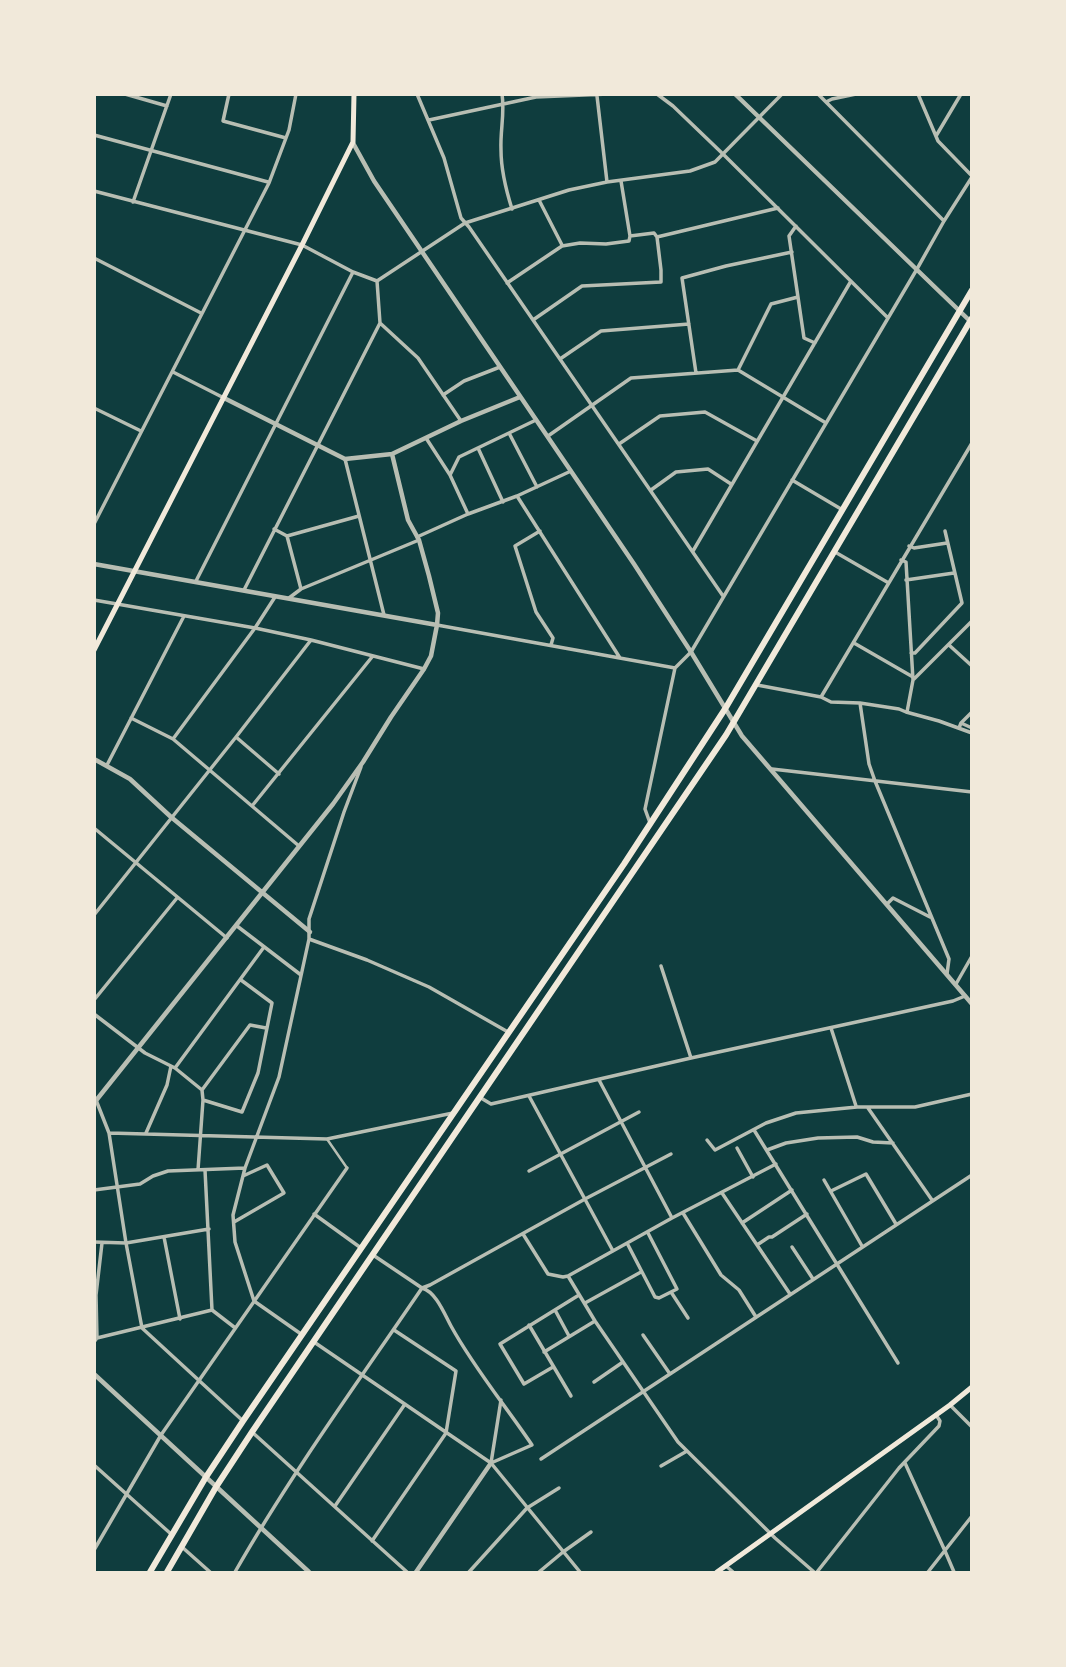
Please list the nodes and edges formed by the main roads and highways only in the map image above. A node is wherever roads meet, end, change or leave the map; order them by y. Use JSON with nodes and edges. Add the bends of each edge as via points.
{"nodes":[{"id":1,"x":354,"y":94,"type":"edge"},
{"id":2,"x":971,"y":290,"type":"edge"},
{"id":3,"x":971,"y":321,"type":"edge"},
{"id":4,"x":94,"y":650,"type":"edge"},
{"id":5,"x":971,"y":1387,"type":"edge"},
{"id":6,"x":150,"y":1573,"type":"edge"},
{"id":7,"x":167,"y":1573,"type":"edge"},
{"id":8,"x":717,"y":1573,"type":"edge"}],
"edges":[{"from":1,"to":4,"type":"main road","via":[[353,142]]},
{"from":2,"to":6,"type":"highway","via":[[725,709],[243,1421]]},
{"from":3,"to":7,"type":"highway","via":[[734,723],[252,1432]]},
{"from":5,"to":8,"type":"main road"}]}
